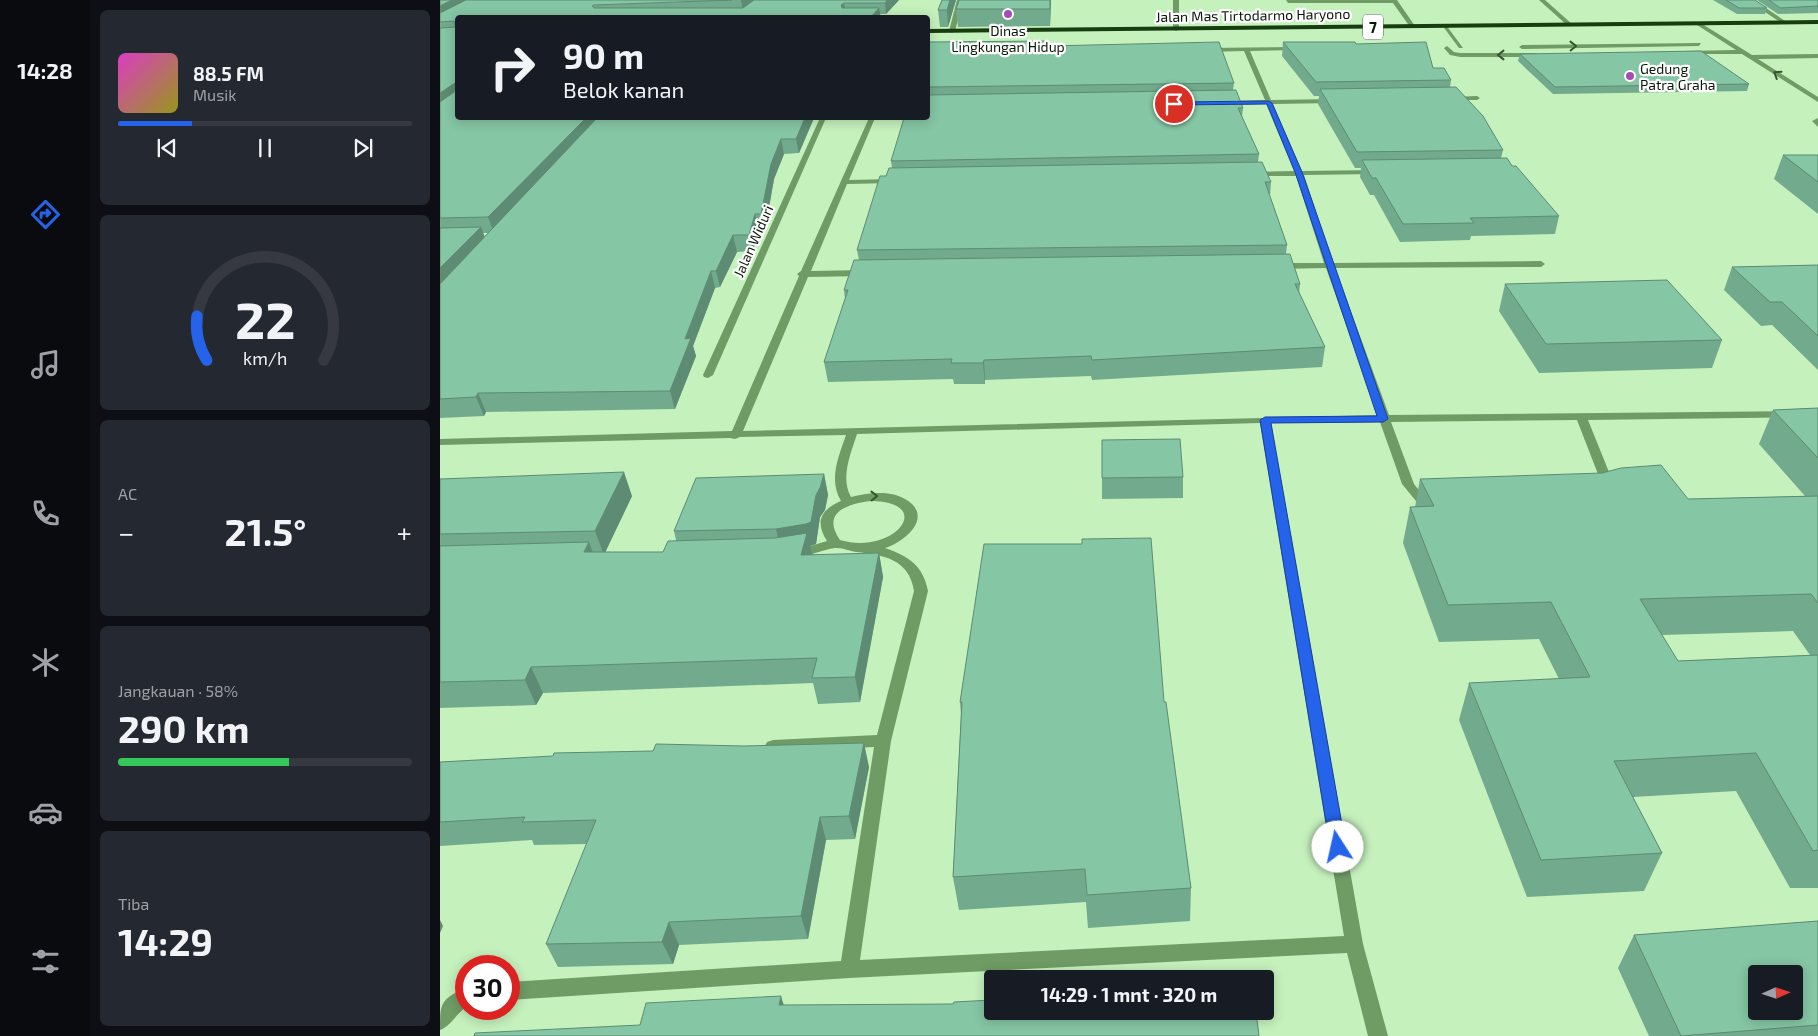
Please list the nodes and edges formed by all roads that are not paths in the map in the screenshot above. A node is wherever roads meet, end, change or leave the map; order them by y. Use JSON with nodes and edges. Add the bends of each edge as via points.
{"nodes":[{"id":1,"x":960,"y":0,"type":"edge"},
{"id":2,"x":1176,"y":0,"type":"edge"},
{"id":3,"x":1542,"y":0,"type":"edge"},
{"id":4,"x":1750,"y":0,"type":"edge"},
{"id":5,"x":1288,"y":1,"type":"edge"},
{"id":6,"x":1395,"y":1,"type":"edge"},
{"id":7,"x":1818,"y":22,"type":"edge"},
{"id":8,"x":1785,"y":23,"type":"junction"},
{"id":9,"x":1699,"y":24,"type":"junction"},
{"id":10,"x":1570,"y":25,"type":"junction"},
{"id":11,"x":1412,"y":26,"type":"junction"},
{"id":12,"x":1444,"y":26,"type":"junction"},
{"id":13,"x":1176,"y":29,"type":"junction"},
{"id":14,"x":930,"y":31,"type":"edge"},
{"id":15,"x":952,"y":31,"type":"junction"},
{"id":16,"x":1710,"y":44,"type":"dead end"},
{"id":17,"x":1719,"y":44,"type":"dead end"},
{"id":18,"x":1729,"y":44,"type":"junction"},
{"id":19,"x":1550,"y":46,"type":"junction"},
{"id":20,"x":1461,"y":47,"type":"junction"},
{"id":21,"x":1471,"y":47,"type":"dead end"},
{"id":22,"x":1511,"y":47,"type":"dead end"},
{"id":23,"x":1303,"y":48,"type":"edge"},
{"id":24,"x":1246,"y":49,"type":"junction"},
{"id":25,"x":1196,"y":50,"type":"edge"},
{"id":26,"x":1742,"y":52,"type":"junction"},
{"id":27,"x":1682,"y":53,"type":"edge"},
{"id":28,"x":1544,"y":55,"type":"edge"},
{"id":29,"x":1562,"y":55,"type":"edge"},
{"id":30,"x":1818,"y":56,"type":"edge"},
{"id":31,"x":1751,"y":57,"type":"junction"},
{"id":32,"x":1477,"y":98,"type":"dead end"},
{"id":33,"x":1438,"y":99,"type":"edge"},
{"id":34,"x":1818,"y":100,"type":"edge"},
{"id":35,"x":1339,"y":101,"type":"edge"},
{"id":36,"x":1220,"y":103,"type":"edge"},
{"id":37,"x":1269,"y":103,"type":"junction"},
{"id":38,"x":822,"y":120,"type":"edge"},
{"id":39,"x":871,"y":120,"type":"edge"},
{"id":40,"x":1818,"y":120,"type":"edge"},
{"id":41,"x":1818,"y":125,"type":"edge"},
{"id":42,"x":1299,"y":172,"type":"junction"},
{"id":43,"x":1385,"y":172,"type":"edge"},
{"id":44,"x":1239,"y":174,"type":"edge"},
{"id":45,"x":903,"y":181,"type":"edge"},
{"id":46,"x":844,"y":182,"type":"junction"},
{"id":47,"x":1541,"y":264,"type":"dead end"},
{"id":48,"x":1329,"y":265,"type":"junction"},
{"id":49,"x":1269,"y":266,"type":"edge"},
{"id":50,"x":872,"y":273,"type":"edge"},
{"id":51,"x":802,"y":274,"type":"junction"},
{"id":52,"x":708,"y":375,"type":"dead end"},
{"id":53,"x":1818,"y":414,"type":"edge"},
{"id":54,"x":1580,"y":417,"type":"junction"},
{"id":55,"x":1383,"y":419,"type":"junction"},
{"id":56,"x":1265,"y":420,"type":"junction"},
{"id":57,"x":852,"y":432,"type":"junction"},
{"id":58,"x":734,"y":436,"type":"junction"},
{"id":59,"x":440,"y":442,"type":"edge"},
{"id":60,"x":1604,"y":499,"type":"edge"},
{"id":61,"x":847,"y":501,"type":"junction"},
{"id":62,"x":1441,"y":505,"type":"edge"},
{"id":63,"x":835,"y":543,"type":"junction"},
{"id":64,"x":871,"y":548,"type":"junction"},
{"id":65,"x":781,"y":557,"type":"edge"},
{"id":66,"x":883,"y":741,"type":"junction"},
{"id":67,"x":754,"y":747,"type":"edge"},
{"id":68,"x":1354,"y":944,"type":"junction"},
{"id":69,"x":849,"y":969,"type":"junction"},
{"id":70,"x":520,"y":990,"type":"edge"},
{"id":71,"x":455,"y":1002,"type":"edge"},
{"id":72,"x":440,"y":1021,"type":"edge"},
{"id":73,"x":1378,"y":1036,"type":"edge"}],
"edges":[{"from":1,"to":15,"type":"street"},
{"from":2,"to":13,"type":"street"},
{"from":3,"to":10,"type":"street"},
{"from":4,"to":8,"type":"street"},
{"from":5,"to":6,"type":"street"},
{"from":6,"to":11,"type":"street"},
{"from":7,"to":8,"type":"highway","name":"Jalan Mas Tirtodarmo Haryono","number":"7"},
{"from":8,"to":9,"type":"highway","name":"Jalan Mas Tirtodarmo Haryono","number":"7"},
{"from":9,"to":10,"type":"highway","name":"Jalan Mas Tirtodarmo Haryono","number":"7"},
{"from":9,"to":18,"type":"street"},
{"from":10,"to":12,"type":"highway","name":"Jalan Mas Tirtodarmo Haryono","number":"7"},
{"from":11,"to":12,"type":"highway","name":"Jalan Mas Tirtodarmo Haryono","number":"7"},
{"from":11,"to":13,"type":"highway","name":"Jalan Mas Tirtodarmo Haryono","number":"7"},
{"from":12,"to":20,"type":"street"},
{"from":13,"to":15,"type":"highway","name":"Jalan Mas Tirtodarmo Haryono","number":"7"},
{"from":14,"to":15,"type":"highway","name":"Jalan Mas Tirtodarmo Haryono","number":"7"},
{"from":19,"to":16,"type":"street","one_way":true},
{"from":17,"to":18,"type":"street"},
{"from":18,"to":26,"type":"street"},
{"from":19,"to":22,"type":"street"},
{"from":19,"to":29,"type":"street"},
{"from":20,"to":21,"type":"street"},
{"from":28,"to":20,"type":"street","one_way":true,"via":[[1460,55],[1446,50]]},
{"from":23,"to":24,"type":"street"},
{"from":24,"to":25,"type":"street"},
{"from":24,"to":37,"type":"street"},
{"from":26,"to":27,"type":"street"},
{"from":26,"to":31,"type":"street"},
{"from":30,"to":31,"type":"street"},
{"from":34,"to":31,"type":"street","one_way":true},
{"from":32,"to":33,"type":"street"},
{"from":35,"to":37,"type":"street"},
{"from":36,"to":37,"type":"street"},
{"from":37,"to":42,"type":"street"},
{"from":38,"to":52,"type":"street","name":"Jalan Widuri"},
{"from":39,"to":46,"type":"street"},
{"from":40,"to":41,"type":"street","via":[[1815,121]]},
{"from":42,"to":43,"type":"street"},
{"from":42,"to":44,"type":"street"},
{"from":42,"to":48,"type":"street"},
{"from":45,"to":46,"type":"street"},
{"from":46,"to":51,"type":"street"},
{"from":47,"to":48,"type":"street"},
{"from":48,"to":49,"type":"street"},
{"from":48,"to":55,"type":"street"},
{"from":50,"to":51,"type":"street"},
{"from":51,"to":58,"type":"street"},
{"from":53,"to":54,"type":"street"},
{"from":54,"to":55,"type":"street"},
{"from":54,"to":60,"type":"street","via":[[1607,481],[1610,492]]},
{"from":55,"to":56,"type":"street"},
{"from":55,"to":62,"type":"street","via":[[1414,494],[1424,502]]},
{"from":56,"to":57,"type":"street"},
{"from":56,"to":68,"type":"street"},
{"from":57,"to":58,"type":"street"},
{"from":57,"to":61,"type":"street","via":[[840,476],[842,494]]},
{"from":58,"to":59,"type":"street"},
{"from":61,"to":63,"type":"street","via":[[832,510],[825,522],[826,533]]},
{"from":61,"to":64,"type":"street","one_way":true,"via":[[865,496],[884,496],[899,500],[909,509],[911,521],[904,532],[890,542]]},
{"from":63,"to":64,"type":"street","via":[[851,548]]},
{"from":63,"to":65,"type":"street","via":[[805,554]]},
{"from":64,"to":66,"type":"street","via":[[914,567],[921,591]]},
{"from":66,"to":67,"type":"street"},
{"from":66,"to":69,"type":"street"},
{"from":68,"to":69,"type":"street"},
{"from":68,"to":73,"type":"street"},
{"from":69,"to":70,"type":"street"},
{"from":71,"to":72,"type":"street"}]}
